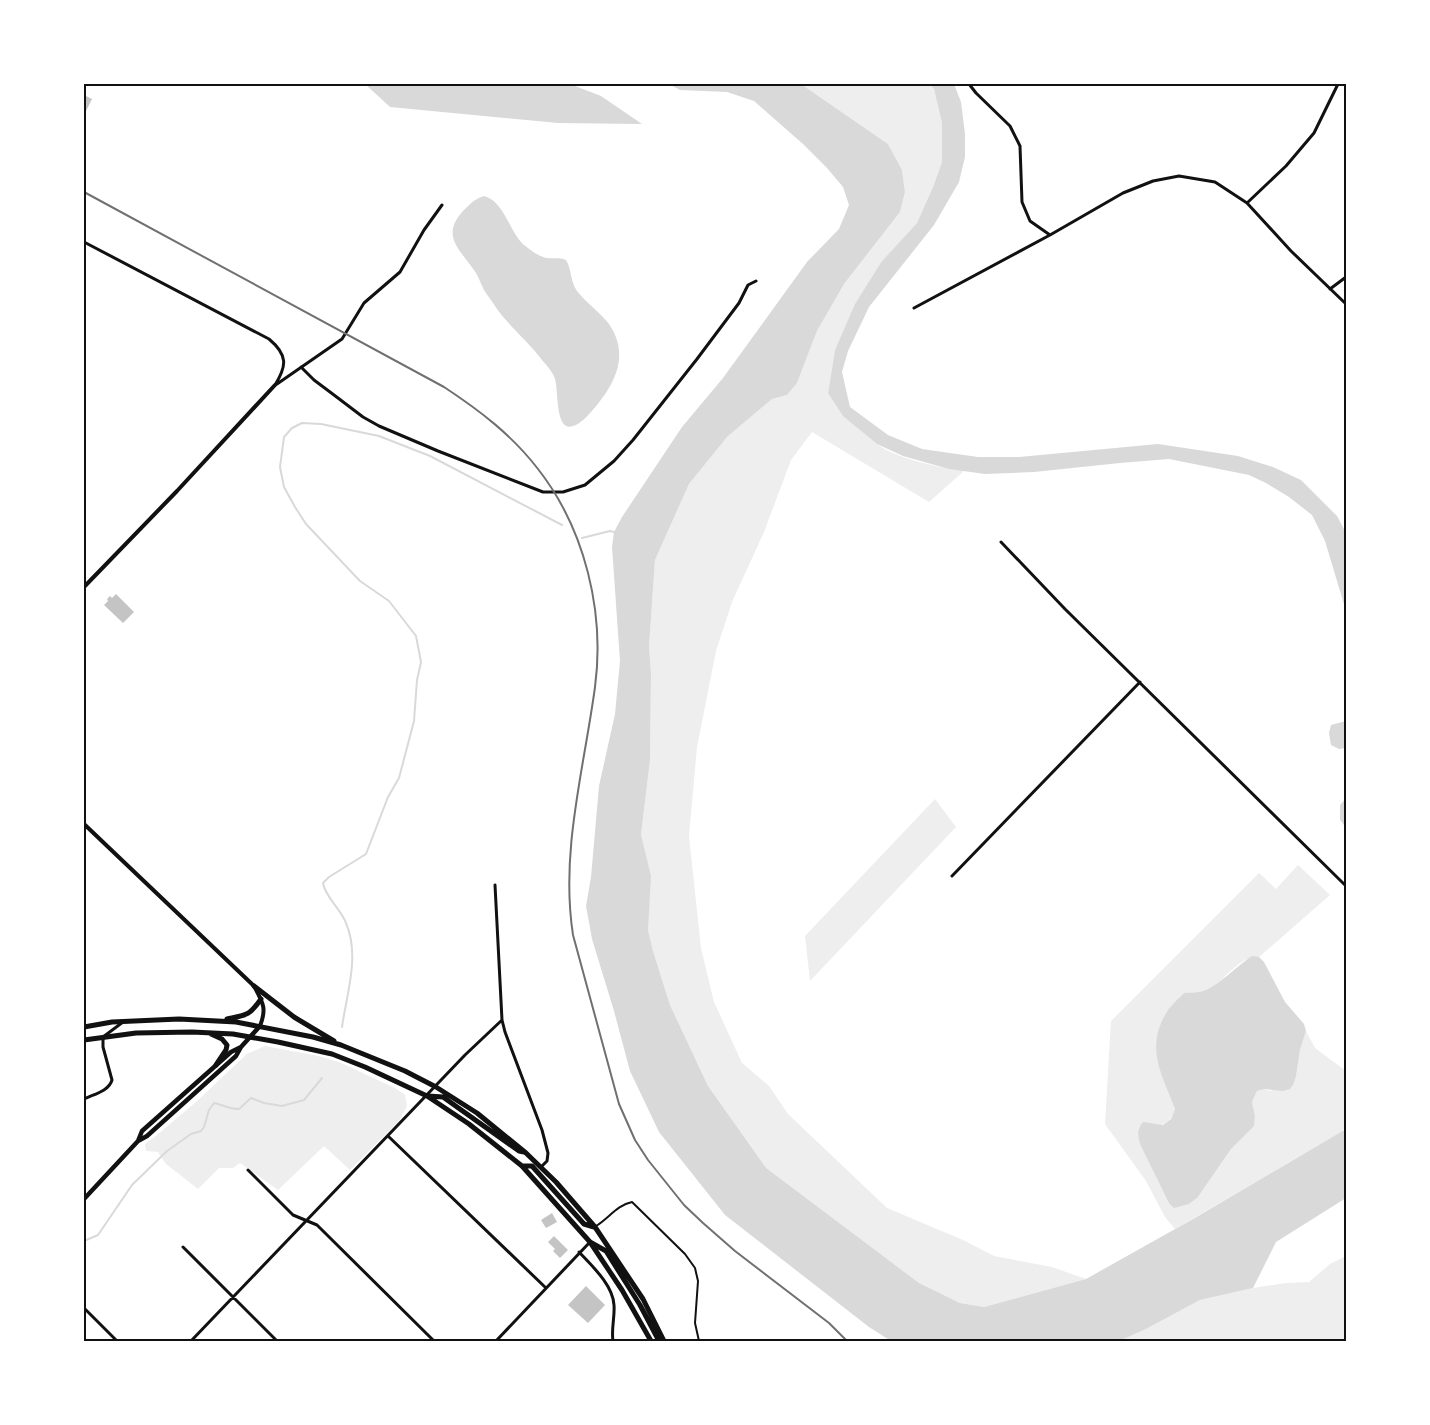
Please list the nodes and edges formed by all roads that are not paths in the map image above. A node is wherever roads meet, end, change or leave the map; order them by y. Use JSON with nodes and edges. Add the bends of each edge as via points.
{"nodes":[{"id":1,"x":969,"y":84,"type":"edge"},
{"id":2,"x":1338,"y":84,"type":"edge"},
{"id":3,"x":1247,"y":203,"type":"junction"},
{"id":4,"x":442,"y":205,"type":"dead end"},
{"id":5,"x":1050,"y":235,"type":"junction"},
{"id":6,"x":84,"y":242,"type":"edge"},
{"id":7,"x":1346,"y":277,"type":"edge"},
{"id":8,"x":756,"y":281,"type":"dead end"},
{"id":9,"x":1330,"y":289,"type":"junction"},
{"id":10,"x":1346,"y":304,"type":"edge"},
{"id":11,"x":914,"y":308,"type":"dead end"},
{"id":12,"x":301,"y":367,"type":"junction"},
{"id":13,"x":274,"y":386,"type":"junction"},
{"id":14,"x":1001,"y":542,"type":"dead end"},
{"id":15,"x":84,"y":587,"type":"edge"},
{"id":16,"x":1140,"y":682,"type":"junction"},
{"id":17,"x":84,"y":824,"type":"edge"},
{"id":18,"x":952,"y":876,"type":"dead end"},
{"id":19,"x":495,"y":885,"type":"dead end"},
{"id":20,"x":1346,"y":886,"type":"edge"},
{"id":21,"x":254,"y":986,"type":"junction"},
{"id":22,"x":261,"y":999,"type":"junction"},
{"id":23,"x":502,"y":1020,"type":"junction"},
{"id":24,"x":219,"y":1021,"type":"junction"},
{"id":25,"x":124,"y":1022,"type":"junction"},
{"id":26,"x":260,"y":1026,"type":"junction"},
{"id":27,"x":84,"y":1027,"type":"edge"},
{"id":28,"x":208,"y":1033,"type":"junction"},
{"id":29,"x":103,"y":1037,"type":"junction"},
{"id":30,"x":250,"y":1037,"type":"junction"},
{"id":31,"x":84,"y":1040,"type":"edge"},
{"id":32,"x":340,"y":1045,"type":"junction"},
{"id":33,"x":242,"y":1047,"type":"junction"},
{"id":34,"x":216,"y":1065,"type":"junction"},
{"id":35,"x":436,"y":1087,"type":"junction"},
{"id":36,"x":427,"y":1096,"type":"junction"},
{"id":37,"x":84,"y":1099,"type":"edge"},
{"id":38,"x":388,"y":1136,"type":"junction"},
{"id":39,"x":138,"y":1141,"type":"junction"},
{"id":40,"x":526,"y":1152,"type":"junction"},
{"id":41,"x":522,"y":1166,"type":"junction"},
{"id":42,"x":541,"y":1167,"type":"junction"},
{"id":43,"x":248,"y":1170,"type":"dead end"},
{"id":44,"x":84,"y":1198,"type":"edge"},
{"id":45,"x":307,"y":1221,"type":"junction"},
{"id":46,"x":595,"y":1227,"type":"junction"},
{"id":47,"x":590,"y":1242,"type":"junction"},
{"id":48,"x":183,"y":1247,"type":"dead end"},
{"id":49,"x":579,"y":1252,"type":"junction"},
{"id":50,"x":546,"y":1288,"type":"junction"},
{"id":51,"x":232,"y":1298,"type":"junction"},
{"id":52,"x":84,"y":1308,"type":"edge"},
{"id":53,"x":117,"y":1341,"type":"edge"},
{"id":54,"x":191,"y":1341,"type":"edge"},
{"id":55,"x":277,"y":1341,"type":"edge"},
{"id":56,"x":434,"y":1341,"type":"edge"},
{"id":57,"x":496,"y":1341,"type":"edge"},
{"id":58,"x":613,"y":1341,"type":"edge"},
{"id":59,"x":651,"y":1341,"type":"edge"},
{"id":60,"x":659,"y":1341,"type":"edge"},
{"id":61,"x":664,"y":1341,"type":"edge"},
{"id":62,"x":699,"y":1341,"type":"edge"}],
"edges":[{"from":1,"to":5,"type":"street","via":[[1010,126],[1020,146],[1022,202],[1030,221]]},
{"from":2,"to":3,"type":"street","via":[[1314,133],[1286,166]]},
{"from":3,"to":5,"type":"street","via":[[1216,182],[1180,176],[1153,181],[1123,193]]},
{"from":3,"to":9,"type":"street"},
{"from":4,"to":12,"type":"street","via":[[400,272],[364,303],[342,339]]},
{"from":5,"to":11,"type":"street"},
{"from":6,"to":13,"type":"street","via":[[269,339],[279,349],[285,365]]},
{"from":7,"to":9,"type":"street"},
{"from":8,"to":12,"type":"street","via":[[748,285],[739,303],[697,359],[614,461],[584,485],[563,492],[543,492],[379,426]]},
{"from":9,"to":10,"type":"street"},
{"from":12,"to":13,"type":"street"},
{"from":13,"to":15,"type":"street"},
{"from":14,"to":16,"type":"street"},
{"from":16,"to":18,"type":"street"},
{"from":16,"to":20,"type":"street"},
{"from":17,"to":21,"type":"street"},
{"from":19,"to":23,"type":"street"},
{"from":21,"to":22,"type":"street"},
{"from":21,"to":32,"type":"highway","via":[[294,1017]]},
{"from":22,"to":24,"type":"highway","via":[[245,1016]]},
{"from":22,"to":26,"type":"street","via":[[264,1011]]},
{"from":23,"to":35,"type":"street"},
{"from":23,"to":42,"type":"street","via":[[542,1130],[548,1153],[547,1161]]},
{"from":24,"to":25,"type":"highway"},
{"from":24,"to":26,"type":"highway"},
{"from":25,"to":27,"type":"highway"},
{"from":25,"to":29,"type":"street"},
{"from":26,"to":30,"type":"main road"},
{"from":26,"to":32,"type":"highway"},
{"from":28,"to":29,"type":"highway"},
{"from":28,"to":30,"type":"highway"},
{"from":28,"to":34,"type":"highway","via":[[227,1045]]},
{"from":29,"to":31,"type":"highway"},
{"from":29,"to":37,"type":"street","via":[[112,1080],[106,1089]]},
{"from":30,"to":33,"type":"main road"},
{"from":30,"to":36,"type":"highway","via":[[332,1054]]},
{"from":32,"to":35,"type":"highway"},
{"from":33,"to":34,"type":"main road"},
{"from":33,"to":39,"type":"main road","via":[[236,1056]]},
{"from":34,"to":39,"type":"main road","via":[[142,1131]]},
{"from":35,"to":36,"type":"street"},
{"from":35,"to":40,"type":"highway","via":[[477,1113]]},
{"from":36,"to":38,"type":"street"},
{"from":36,"to":40,"type":"highway","via":[[443,1097],[519,1151]]},
{"from":36,"to":41,"type":"highway","via":[[470,1124]]},
{"from":38,"to":45,"type":"street"},
{"from":38,"to":50,"type":"street"},
{"from":39,"to":44,"type":"main road"},
{"from":40,"to":42,"type":"highway"},
{"from":41,"to":46,"type":"highway","via":[[532,1166],[584,1224]]},
{"from":41,"to":47,"type":"highway"},
{"from":42,"to":46,"type":"highway"},
{"from":43,"to":45,"type":"street","via":[[294,1215]]},
{"from":45,"to":51,"type":"street"},
{"from":45,"to":56,"type":"street","via":[[317,1226]]},
{"from":46,"to":61,"type":"highway","via":[[643,1298]]},
{"from":46,"to":62,"type":"lane","via":[[621,1206],[632,1202],[685,1254],[695,1268],[698,1281],[694,1323]]},
{"from":47,"to":49,"type":"street"},
{"from":47,"to":59,"type":"highway"},
{"from":47,"to":60,"type":"highway","via":[[606,1251]]},
{"from":48,"to":51,"type":"street"},
{"from":49,"to":50,"type":"street"},
{"from":49,"to":58,"type":"street","via":[[601,1277],[614,1302]]},
{"from":50,"to":57,"type":"street"},
{"from":51,"to":54,"type":"street"},
{"from":51,"to":55,"type":"street"},
{"from":52,"to":53,"type":"street"}]}
